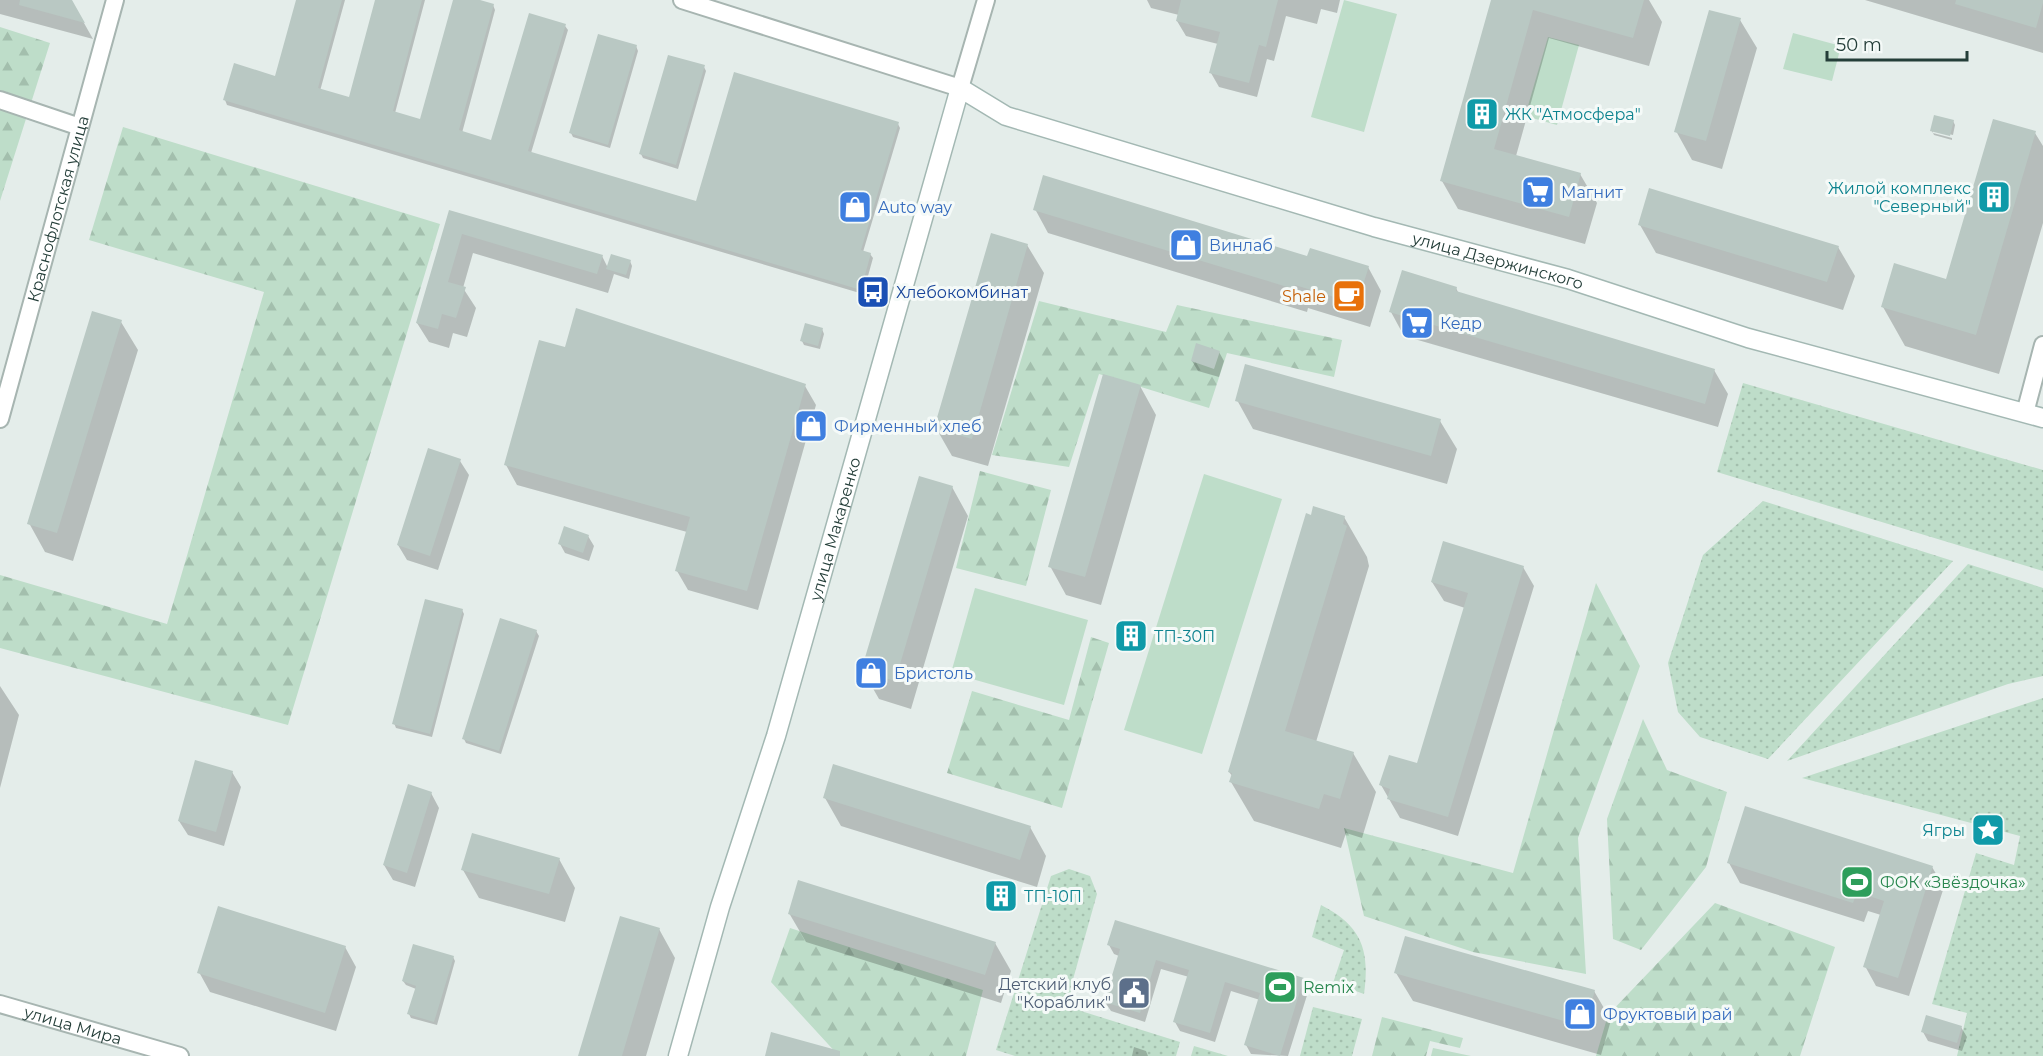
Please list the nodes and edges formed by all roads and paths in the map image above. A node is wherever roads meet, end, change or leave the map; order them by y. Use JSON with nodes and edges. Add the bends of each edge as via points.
{"nodes":[{"id":1,"x":115,"y":0,"type":"edge"},
{"id":2,"x":682,"y":0,"type":"edge"},
{"id":3,"x":986,"y":0,"type":"edge"},
{"id":4,"x":960,"y":88,"type":"junction"},
{"id":5,"x":0,"y":100,"type":"edge"},
{"id":6,"x":80,"y":127,"type":"junction"},
{"id":7,"x":2043,"y":345,"type":"edge"},
{"id":8,"x":2025,"y":413,"type":"junction"},
{"id":9,"x":2043,"y":418,"type":"edge"},
{"id":10,"x":0,"y":419,"type":"edge"},
{"id":11,"x":0,"y":1004,"type":"edge"},
{"id":12,"x":180,"y":1056,"type":"edge"},
{"id":13,"x":678,"y":1056,"type":"edge"}],
"edges":[{"from":1,"to":6,"type":"street","name":"Краснофлотская улица"},
{"from":2,"to":4,"type":"street"},
{"from":3,"to":4,"type":"street","name":"улица Макаренко"},
{"from":4,"to":8,"type":"street","name":"улица Дзержинского","via":[[1006,116],[1374,226],[1568,279],[1748,338]]},
{"from":4,"to":13,"type":"street","name":"улица Макаренко","via":[[779,725],[720,907]]},
{"from":5,"to":6,"type":"street"},
{"from":6,"to":10,"type":"street","name":"Краснофлотская улица"},
{"from":7,"to":8,"type":"street"},
{"from":8,"to":9,"type":"street","name":"улица Дзержинского"},
{"from":11,"to":12,"type":"street","name":"улица Мира"}]}
